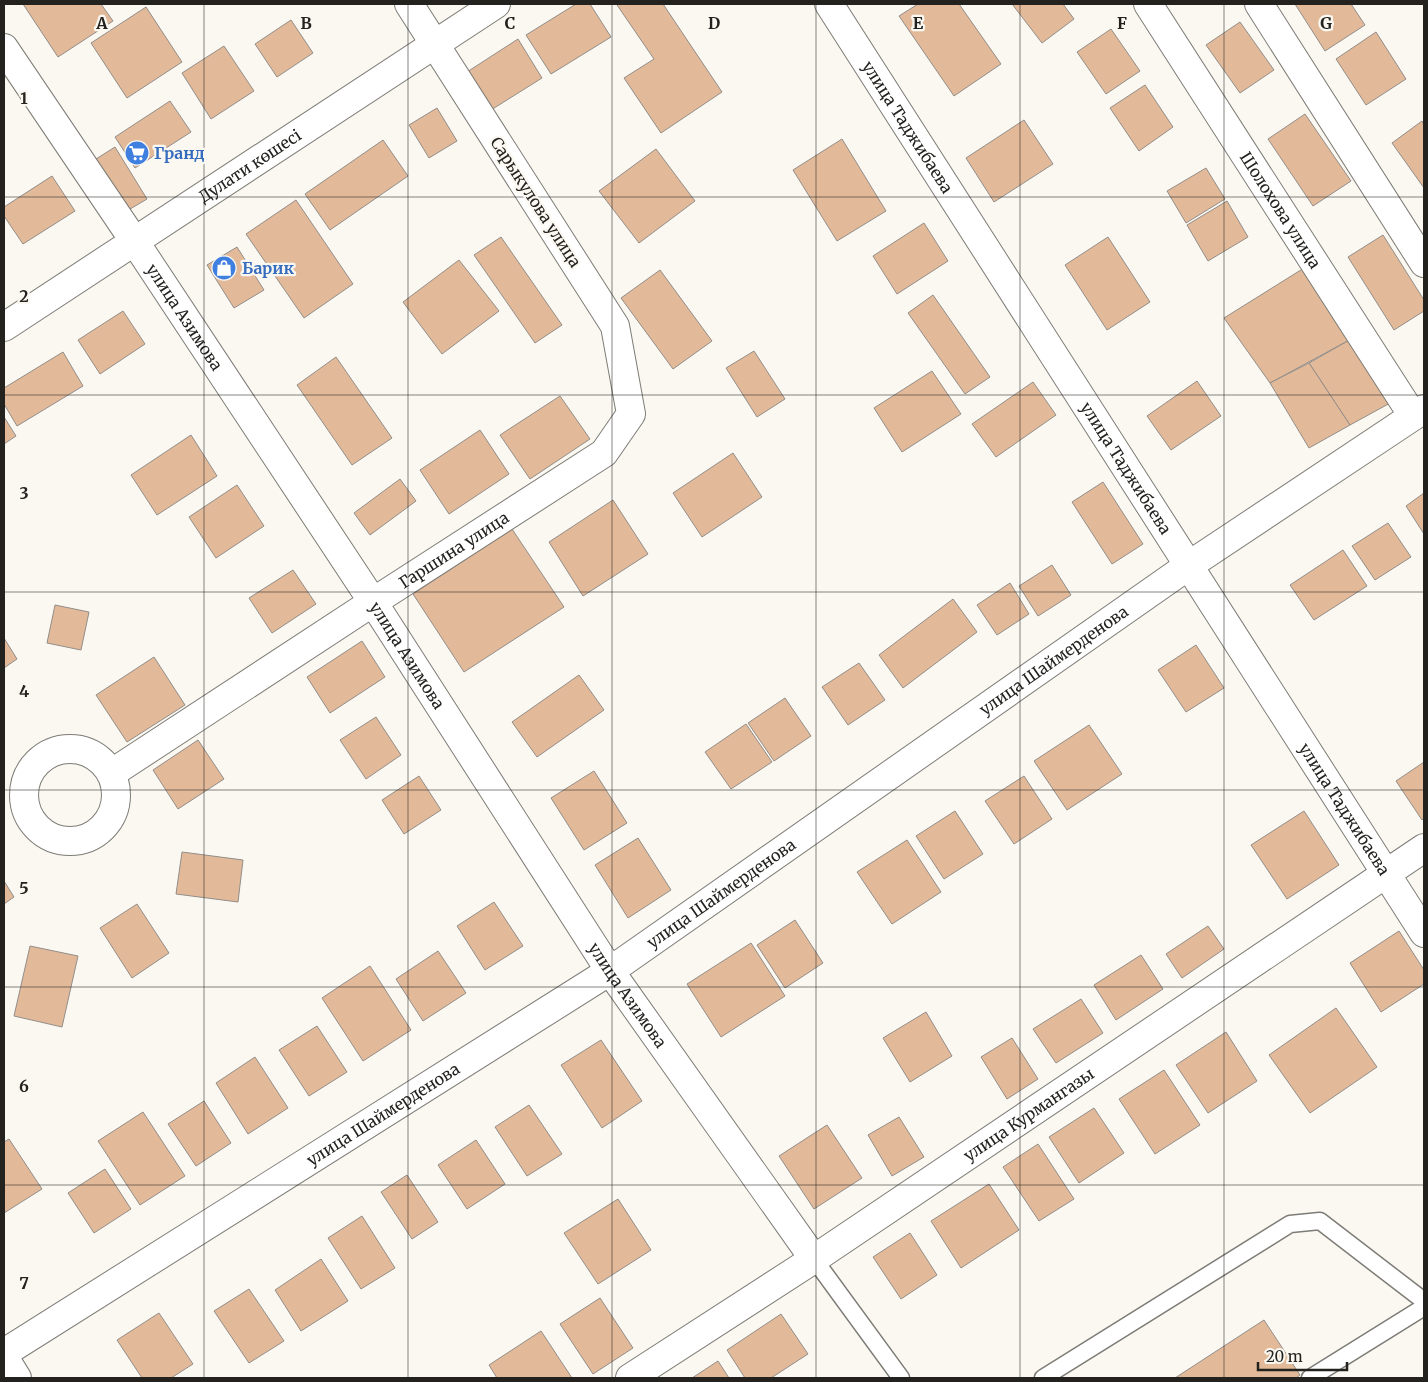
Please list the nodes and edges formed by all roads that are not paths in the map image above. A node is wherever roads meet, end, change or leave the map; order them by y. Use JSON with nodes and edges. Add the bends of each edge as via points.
{"nodes":[{"id":1,"x":409,"y":4,"type":"edge"},
{"id":2,"x":496,"y":4,"type":"edge"},
{"id":3,"x":829,"y":4,"type":"edge"},
{"id":4,"x":1148,"y":4,"type":"edge"},
{"id":5,"x":1259,"y":4,"type":"edge"},
{"id":6,"x":434,"y":44,"type":"junction"},
{"id":7,"x":4,"y":48,"type":"edge"},
{"id":8,"x":135,"y":242,"type":"junction"},
{"id":9,"x":1424,"y":263,"type":"edge"},
{"id":10,"x":4,"y":327,"type":"edge"},
{"id":11,"x":1419,"y":413,"type":"edge"},
{"id":12,"x":631,"y":414,"type":"joint"},
{"id":13,"x":1188,"y":566,"type":"junction"},
{"id":14,"x":373,"y":602,"type":"junction"},
{"id":15,"x":112,"y":773,"type":"dead end"},
{"id":16,"x":1424,"y":848,"type":"edge"},
{"id":17,"x":1386,"y":873,"type":"junction"},
{"id":18,"x":1424,"y":933,"type":"edge"},
{"id":19,"x":610,"y":971,"type":"junction"},
{"id":20,"x":814,"y":1259,"type":"junction"},
{"id":21,"x":1424,"y":1301,"type":"edge"},
{"id":22,"x":1424,"y":1306,"type":"edge"},
{"id":23,"x":4,"y":1353,"type":"edge"},
{"id":24,"x":4,"y":1357,"type":"edge"},
{"id":25,"x":17,"y":1378,"type":"edge"},
{"id":26,"x":630,"y":1378,"type":"edge"},
{"id":27,"x":901,"y":1378,"type":"edge"},
{"id":28,"x":1043,"y":1378,"type":"edge"},
{"id":29,"x":1310,"y":1378,"type":"edge"}],
"edges":[{"from":1,"to":6,"type":"street","name":"Сарыкулова улица"},
{"from":2,"to":6,"type":"street","name":"Дулати көшесі"},
{"from":3,"to":13,"type":"street","name":"улица Таджибаева"},
{"from":4,"to":11,"type":"street","name":"Шолохова улица"},
{"from":5,"to":9,"type":"street"},
{"from":6,"to":8,"type":"street","name":"Дулати көшесі"},
{"from":6,"to":12,"type":"street","name":"Сарыкулова улица","via":[[615,326]]},
{"from":7,"to":8,"type":"street","name":"улица Азимова"},
{"from":8,"to":10,"type":"street","name":"Дулати көшесі"},
{"from":8,"to":14,"type":"street","name":"улица Азимова"},
{"from":11,"to":13,"type":"street","name":"улица Шаймерденова"},
{"from":12,"to":14,"type":"street","name":"Гаршина улица","via":[[604,454]]},
{"from":13,"to":17,"type":"street","name":"улица Таджибаева"},
{"from":13,"to":19,"type":"street","name":"улица Шаймерденова"},
{"from":14,"to":15,"type":"street","name":"Гаршина улица"},
{"from":14,"to":19,"type":"street","name":"улица Азимова"},
{"from":16,"to":17,"type":"street","name":"улица Курмангазы"},
{"from":17,"to":18,"type":"street","name":"улица Таджибаева"},
{"from":17,"to":20,"type":"street","name":"улица Курмангазы"},
{"from":19,"to":20,"type":"street","name":"улица Азимова"},
{"from":19,"to":23,"type":"street","name":"улица Шаймерденова"},
{"from":20,"to":26,"type":"street","name":"улица Курмангазы"},
{"from":20,"to":27,"type":"lane"},
{"from":21,"to":28,"type":"lane","via":[[1320,1221],[1290,1224]]},
{"from":22,"to":29,"type":"lane"},
{"from":24,"to":25,"type":"street"}]}
